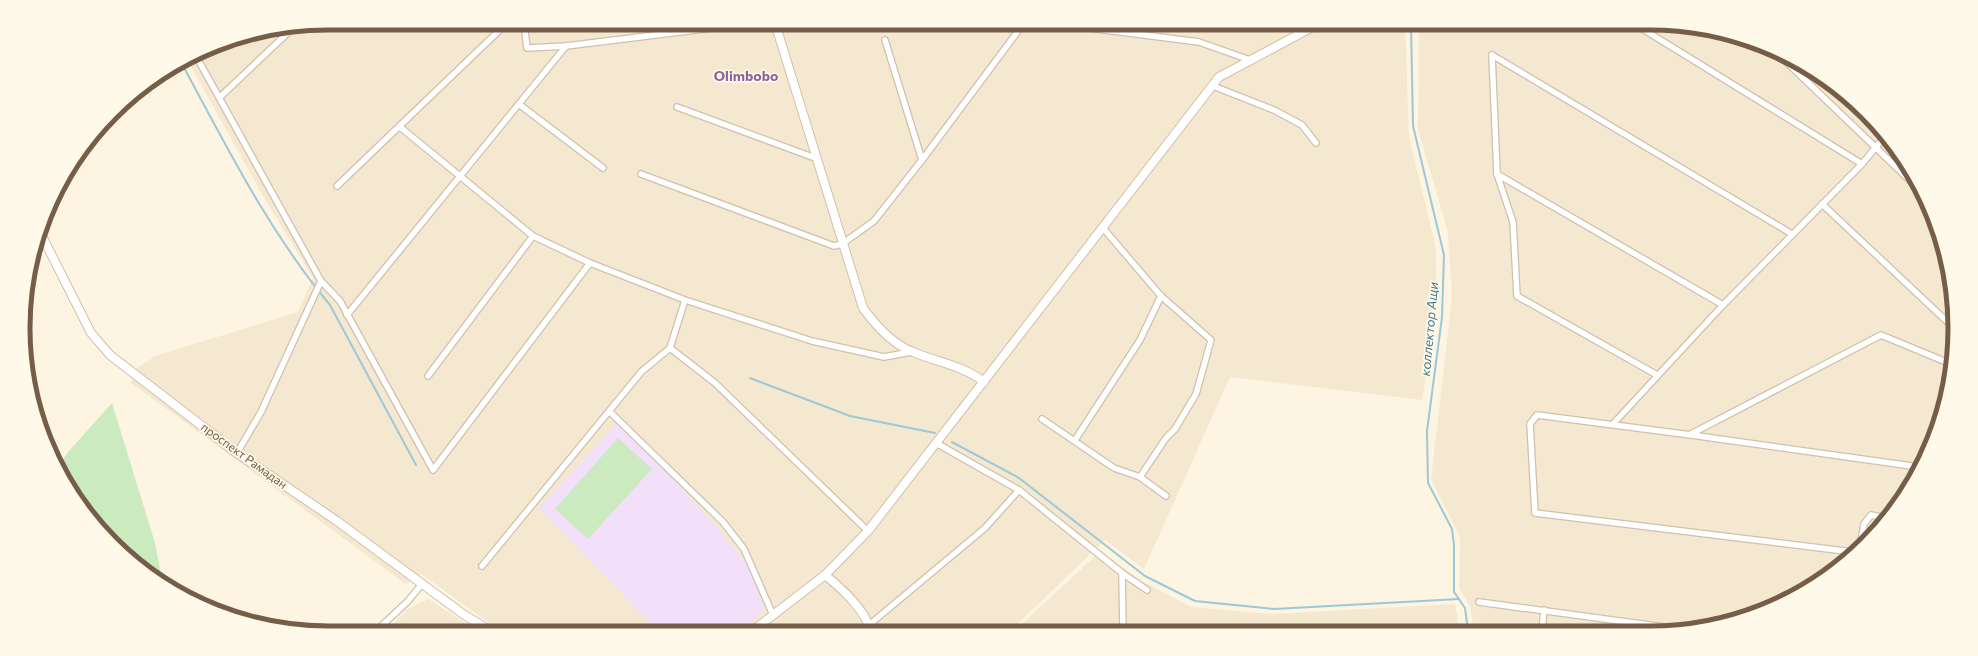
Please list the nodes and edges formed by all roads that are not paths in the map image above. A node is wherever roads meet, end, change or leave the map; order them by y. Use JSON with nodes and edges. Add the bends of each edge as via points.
{"nodes":[{"id":1,"x":499,"y":30,"type":"edge"},
{"id":2,"x":525,"y":30,"type":"edge"},
{"id":3,"x":696,"y":30,"type":"edge"},
{"id":4,"x":777,"y":30,"type":"edge"},
{"id":5,"x":1019,"y":30,"type":"edge"},
{"id":6,"x":1105,"y":30,"type":"edge"},
{"id":7,"x":1307,"y":30,"type":"edge"},
{"id":8,"x":1643,"y":30,"type":"edge"},
{"id":9,"x":287,"y":33,"type":"edge"},
{"id":10,"x":885,"y":40,"type":"dead end"},
{"id":11,"x":566,"y":46,"type":"junction"},
{"id":12,"x":198,"y":60,"type":"edge"},
{"id":13,"x":1250,"y":60,"type":"junction"},
{"id":14,"x":1790,"y":65,"type":"edge"},
{"id":15,"x":1212,"y":86,"type":"junction"},
{"id":16,"x":220,"y":97,"type":"junction"},
{"id":17,"x":520,"y":105,"type":"junction"},
{"id":18,"x":677,"y":107,"type":"dead end"},
{"id":19,"x":400,"y":127,"type":"junction"},
{"id":20,"x":1881,"y":141,"type":"edge"},
{"id":21,"x":1316,"y":143,"type":"dead end"},
{"id":22,"x":1875,"y":147,"type":"junction"},
{"id":23,"x":816,"y":158,"type":"junction"},
{"id":24,"x":922,"y":160,"type":"junction"},
{"id":25,"x":1862,"y":164,"type":"junction"},
{"id":26,"x":603,"y":168,"type":"dead end"},
{"id":27,"x":641,"y":174,"type":"dead end"},
{"id":28,"x":1497,"y":174,"type":"junction"},
{"id":29,"x":459,"y":177,"type":"junction"},
{"id":30,"x":1907,"y":178,"type":"edge"},
{"id":31,"x":337,"y":186,"type":"dead end"},
{"id":32,"x":1822,"y":204,"type":"junction"},
{"id":33,"x":1103,"y":228,"type":"junction"},
{"id":34,"x":1792,"y":234,"type":"junction"},
{"id":35,"x":533,"y":236,"type":"junction"},
{"id":36,"x":44,"y":239,"type":"edge"},
{"id":37,"x":842,"y":244,"type":"junction"},
{"id":38,"x":590,"y":263,"type":"junction"},
{"id":39,"x":320,"y":284,"type":"junction"},
{"id":40,"x":1161,"y":296,"type":"junction"},
{"id":41,"x":685,"y":300,"type":"junction"},
{"id":42,"x":1723,"y":306,"type":"junction"},
{"id":43,"x":347,"y":315,"type":"junction"},
{"id":44,"x":1948,"y":322,"type":"edge"},
{"id":45,"x":670,"y":348,"type":"junction"},
{"id":46,"x":912,"y":352,"type":"junction"},
{"id":47,"x":1946,"y":361,"type":"edge"},
{"id":48,"x":1657,"y":375,"type":"junction"},
{"id":49,"x":428,"y":376,"type":"dead end"},
{"id":50,"x":984,"y":382,"type":"junction"},
{"id":51,"x":610,"y":412,"type":"junction"},
{"id":52,"x":1042,"y":419,"type":"dead end"},
{"id":53,"x":1613,"y":424,"type":"junction"},
{"id":54,"x":1691,"y":434,"type":"junction"},
{"id":55,"x":1075,"y":440,"type":"junction"},
{"id":56,"x":936,"y":443,"type":"junction"},
{"id":57,"x":237,"y":453,"type":"junction"},
{"id":58,"x":1914,"y":466,"type":"edge"},
{"id":59,"x":1140,"y":478,"type":"junction"},
{"id":60,"x":1019,"y":490,"type":"junction"},
{"id":61,"x":1166,"y":496,"type":"dead end"},
{"id":62,"x":1880,"y":517,"type":"edge"},
{"id":63,"x":868,"y":531,"type":"junction"},
{"id":64,"x":1862,"y":538,"type":"edge"},
{"id":65,"x":1847,"y":551,"type":"edge"},
{"id":66,"x":482,"y":566,"type":"dead end"},
{"id":67,"x":1122,"y":573,"type":"junction"},
{"id":68,"x":825,"y":575,"type":"junction"},
{"id":69,"x":422,"y":584,"type":"junction"},
{"id":70,"x":1147,"y":590,"type":"dead end"},
{"id":71,"x":1479,"y":602,"type":"dead end"},
{"id":72,"x":1544,"y":610,"type":"junction"},
{"id":73,"x":773,"y":615,"type":"junction"},
{"id":74,"x":381,"y":626,"type":"edge"},
{"id":75,"x":483,"y":626,"type":"edge"},
{"id":76,"x":759,"y":626,"type":"edge"},
{"id":77,"x":868,"y":626,"type":"edge"},
{"id":78,"x":873,"y":626,"type":"edge"},
{"id":79,"x":1123,"y":626,"type":"edge"},
{"id":80,"x":1542,"y":626,"type":"edge"},
{"id":81,"x":1656,"y":626,"type":"edge"}],
"edges":[{"from":1,"to":19,"type":"street"},
{"from":2,"to":11,"type":"street","via":[[528,48]]},
{"from":3,"to":11,"type":"street"},
{"from":4,"to":23,"type":"main road"},
{"from":5,"to":24,"type":"street"},
{"from":6,"to":13,"type":"street","via":[[1199,42]]},
{"from":7,"to":13,"type":"main road"},
{"from":8,"to":25,"type":"street"},
{"from":9,"to":16,"type":"street"},
{"from":10,"to":24,"type":"street"},
{"from":11,"to":17,"type":"street"},
{"from":12,"to":16,"type":"street"},
{"from":13,"to":15,"type":"main road","via":[[1219,77]]},
{"from":14,"to":22,"type":"street"},
{"from":15,"to":21,"type":"street","via":[[1274,110],[1302,125]]},
{"from":15,"to":33,"type":"main road"},
{"from":16,"to":39,"type":"street"},
{"from":17,"to":26,"type":"street"},
{"from":17,"to":29,"type":"street"},
{"from":18,"to":23,"type":"street"},
{"from":19,"to":29,"type":"street"},
{"from":19,"to":31,"type":"street"},
{"from":20,"to":22,"type":"street"},
{"from":22,"to":25,"type":"street"},
{"from":22,"to":30,"type":"street"},
{"from":23,"to":37,"type":"main road"},
{"from":24,"to":37,"type":"street","via":[[874,221]]},
{"from":25,"to":32,"type":"street"},
{"from":27,"to":37,"type":"street","via":[[834,246]]},
{"from":28,"to":34,"type":"street","via":[[1492,55]]},
{"from":28,"to":42,"type":"street"},
{"from":28,"to":48,"type":"street","via":[[1513,222],[1518,296]]},
{"from":29,"to":35,"type":"street"},
{"from":29,"to":43,"type":"street"},
{"from":32,"to":34,"type":"street"},
{"from":32,"to":44,"type":"street"},
{"from":33,"to":40,"type":"street"},
{"from":33,"to":50,"type":"main road"},
{"from":34,"to":42,"type":"street"},
{"from":35,"to":38,"type":"street"},
{"from":35,"to":49,"type":"street"},
{"from":36,"to":57,"type":"main road","name":"проспект Рамадан","via":[[77,308],[100,345]]},
{"from":37,"to":46,"type":"main road","via":[[863,308],[882,332]]},
{"from":38,"to":41,"type":"street"},
{"from":38,"to":43,"type":"street","via":[[433,470]]},
{"from":39,"to":43,"type":"street","via":[[340,301]]},
{"from":39,"to":57,"type":"street","via":[[261,412]]},
{"from":40,"to":55,"type":"street","via":[[1140,340]]},
{"from":40,"to":59,"type":"street","via":[[1211,340],[1196,394]]},
{"from":41,"to":45,"type":"street"},
{"from":41,"to":46,"type":"street","via":[[812,342],[884,357]]},
{"from":42,"to":48,"type":"street"},
{"from":45,"to":51,"type":"street","via":[[642,371]]},
{"from":45,"to":63,"type":"street","via":[[715,383]]},
{"from":46,"to":50,"type":"main road","via":[[973,373]]},
{"from":47,"to":54,"type":"street","via":[[1881,335]]},
{"from":48,"to":53,"type":"street"},
{"from":50,"to":56,"type":"main road"},
{"from":51,"to":66,"type":"street"},
{"from":51,"to":73,"type":"street","via":[[723,522],[744,548]]},
{"from":52,"to":55,"type":"street"},
{"from":53,"to":54,"type":"street"},
{"from":53,"to":65,"type":"street","via":[[1536,415],[1530,424],[1535,513]]},
{"from":54,"to":58,"type":"street"},
{"from":55,"to":59,"type":"street","via":[[1114,468]]},
{"from":56,"to":60,"type":"street"},
{"from":56,"to":63,"type":"main road"},
{"from":57,"to":69,"type":"main road","name":"проспект Рамадан","via":[[337,521]]},
{"from":59,"to":61,"type":"street"},
{"from":60,"to":67,"type":"street"},
{"from":60,"to":78,"type":"street","via":[[985,528]]},
{"from":62,"to":64,"type":"street","via":[[1871,515],[1864,524]]},
{"from":63,"to":68,"type":"main road"},
{"from":67,"to":70,"type":"street"},
{"from":67,"to":79,"type":"street"},
{"from":68,"to":73,"type":"main road"},
{"from":68,"to":77,"type":"main road","via":[[849,596]]},
{"from":69,"to":74,"type":"street"},
{"from":69,"to":75,"type":"main road","name":"проспект Рамадан"},
{"from":71,"to":72,"type":"street"},
{"from":72,"to":80,"type":"street"},
{"from":72,"to":81,"type":"street"},
{"from":73,"to":76,"type":"main road"}]}
